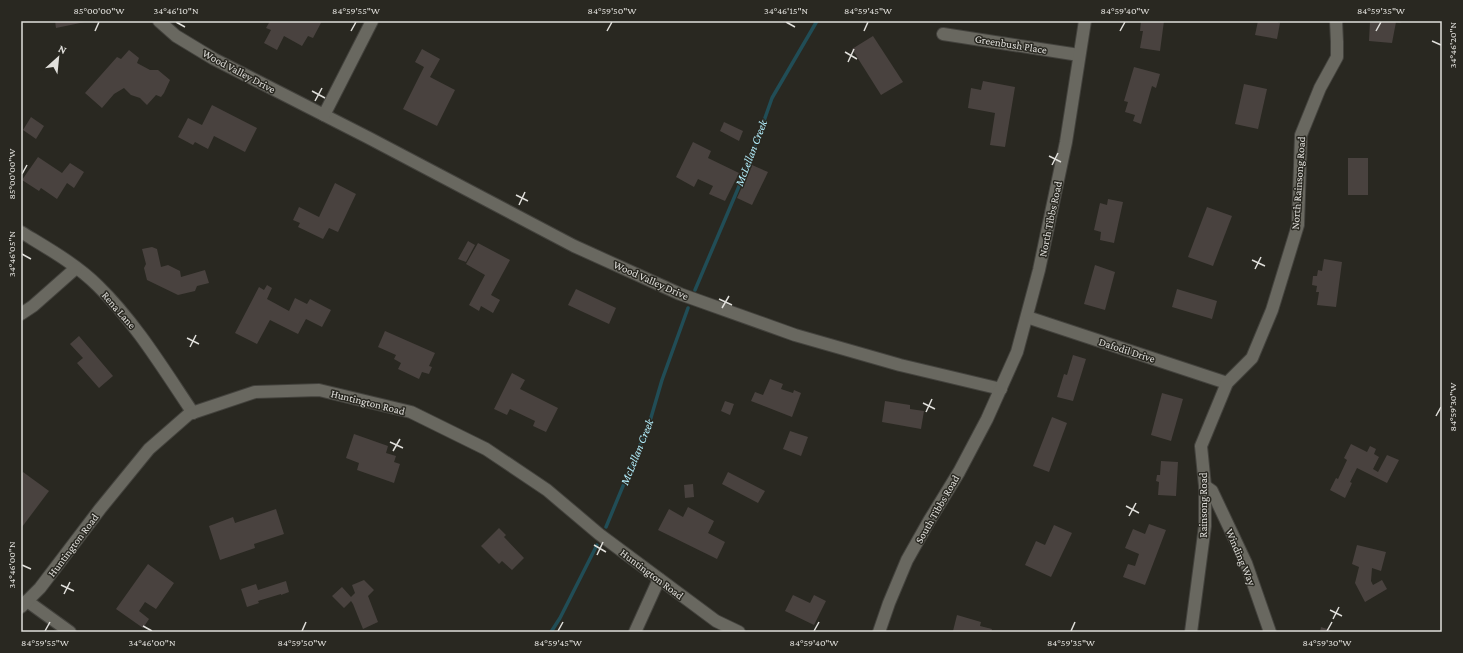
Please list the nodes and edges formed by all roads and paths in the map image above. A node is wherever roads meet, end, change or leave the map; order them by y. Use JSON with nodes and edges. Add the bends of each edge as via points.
{"nodes":[{"id":1,"x":159,"y":21,"type":"edge"},
{"id":2,"x":372,"y":21,"type":"edge"},
{"id":3,"x":1085,"y":21,"type":"edge"},
{"id":4,"x":1336,"y":21,"type":"edge"},
{"id":5,"x":943,"y":34,"type":"dead end"},
{"id":6,"x":1079,"y":55,"type":"junction"},
{"id":7,"x":324,"y":115,"type":"junction"},
{"id":8,"x":21,"y":232,"type":"edge"},
{"id":9,"x":76,"y":268,"type":"junction"},
{"id":10,"x":21,"y":314,"type":"edge"},
{"id":11,"x":1027,"y":317,"type":"junction"},
{"id":12,"x":1228,"y":383,"type":"junction"},
{"id":13,"x":1001,"y":389,"type":"junction"},
{"id":14,"x":193,"y":412,"type":"junction"},
{"id":15,"x":1205,"y":486,"type":"junction"},
{"id":16,"x":659,"y":579,"type":"junction"},
{"id":17,"x":24,"y":604,"type":"edge"},
{"id":18,"x":70,"y":632,"type":"edge"},
{"id":19,"x":635,"y":632,"type":"edge"},
{"id":20,"x":739,"y":632,"type":"edge"},
{"id":21,"x":879,"y":632,"type":"edge"},
{"id":22,"x":1191,"y":632,"type":"edge"},
{"id":23,"x":1270,"y":632,"type":"edge"}],
"edges":[{"from":1,"to":7,"type":"street","name":"Wood Valley Drive","via":[[176,36],[214,59]]},
{"from":2,"to":7,"type":"street"},
{"from":3,"to":6,"type":"street","name":"North Tibbs Road"},
{"from":4,"to":12,"type":"street","name":"North Rainsong Road","via":[[1337,57],[1320,88],[1301,135],[1296,232],[1272,310],[1252,358]]},
{"from":5,"to":6,"type":"street","name":"Greenbush Place"},
{"from":6,"to":11,"type":"street","name":"North Tibbs Road","via":[[1066,142]]},
{"from":7,"to":13,"type":"street","name":"Wood Valley Drive","via":[[574,246],[680,294],[817,341],[900,365]]},
{"from":8,"to":9,"type":"street","name":"Rena Lane"},
{"from":9,"to":10,"type":"street"},
{"from":9,"to":14,"type":"street","name":"Rena Lane","via":[[98,286],[137,331]]},
{"from":11,"to":12,"type":"street","name":"Dafodil Drive"},
{"from":11,"to":13,"type":"street","name":"North Tibbs Road","via":[[1017,352]]},
{"from":12,"to":15,"type":"street","name":"Rainsong Road","via":[[1201,446]]},
{"from":13,"to":21,"type":"street","name":"South Tibbs Road","via":[[959,472],[908,560]]},
{"from":14,"to":16,"type":"street","name":"Huntington Road","via":[[255,392],[319,390],[411,412],[486,449],[547,490],[599,534]]},
{"from":14,"to":17,"type":"street","name":"Huntington Road","via":[[149,449],[40,588]]},
{"from":15,"to":22,"type":"street","name":"Rainsong Road","via":[[1205,526]]},
{"from":15,"to":23,"type":"street","name":"Winding Way","via":[[1212,492],[1246,563]]},
{"from":16,"to":19,"type":"street"},
{"from":16,"to":20,"type":"street","name":"Huntington Road","via":[[716,621]]},
{"from":17,"to":18,"type":"street"}]}
